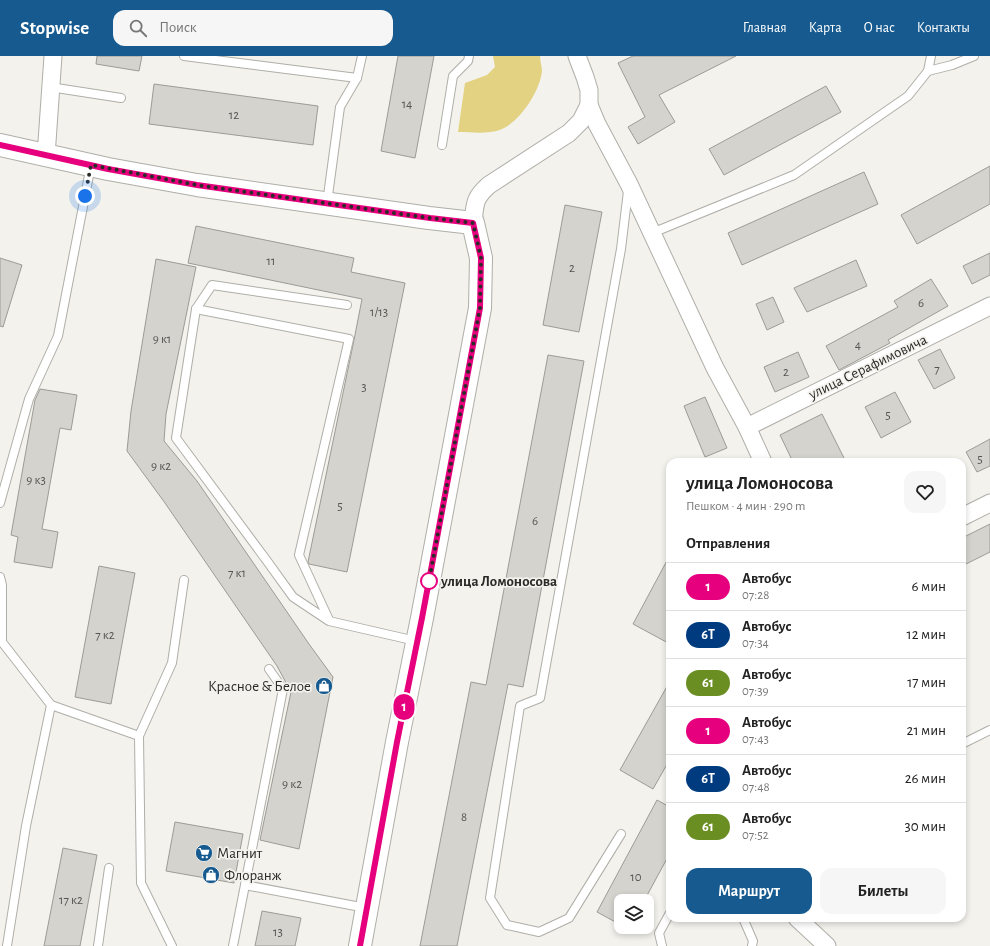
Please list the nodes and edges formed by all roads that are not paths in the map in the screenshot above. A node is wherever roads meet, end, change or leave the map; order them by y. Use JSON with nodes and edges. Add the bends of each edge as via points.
{"nodes":[{"id":1,"x":53,"y":56,"type":"edge"},
{"id":2,"x":184,"y":56,"type":"edge"},
{"id":3,"x":362,"y":56,"type":"edge"},
{"id":4,"x":469,"y":56,"type":"edge"},
{"id":5,"x":577,"y":56,"type":"edge"},
{"id":6,"x":931,"y":56,"type":"edge"},
{"id":7,"x":974,"y":56,"type":"edge"},
{"id":8,"x":928,"y":71,"type":"junction"},
{"id":9,"x":357,"y":78,"type":"junction"},
{"id":10,"x":50,"y":87,"type":"junction"},
{"id":11,"x":121,"y":98,"type":"dead end"},
{"id":12,"x":589,"y":122,"type":"junction"},
{"id":13,"x":0,"y":144,"type":"edge"},
{"id":14,"x":442,"y":145,"type":"dead end"},
{"id":15,"x":46,"y":156,"type":"junction"},
{"id":16,"x":91,"y":165,"type":"junction"},
{"id":17,"x":629,"y":184,"type":"junction"},
{"id":18,"x":327,"y":202,"type":"junction"},
{"id":19,"x":473,"y":223,"type":"junction"},
{"id":20,"x":652,"y":234,"type":"junction"},
{"id":21,"x":347,"y":305,"type":"dead end"},
{"id":22,"x":990,"y":306,"type":"edge"},
{"id":23,"x":196,"y":310,"type":"junction"},
{"id":24,"x":747,"y":427,"type":"junction"},
{"id":25,"x":760,"y":458,"type":"edge"},
{"id":26,"x":0,"y":503,"type":"edge"},
{"id":27,"x":990,"y":503,"type":"edge"},
{"id":28,"x":966,"y":515,"type":"edge"},
{"id":29,"x":0,"y":577,"type":"edge"},
{"id":30,"x":184,"y":580,"type":"dead end"},
{"id":31,"x":330,"y":621,"type":"junction"},
{"id":32,"x":417,"y":641,"type":"junction"},
{"id":33,"x":269,"y":669,"type":"dead end"},
{"id":34,"x":51,"y":705,"type":"junction"},
{"id":35,"x":990,"y":730,"type":"edge"},
{"id":36,"x":139,"y":736,"type":"junction"},
{"id":37,"x":966,"y":742,"type":"edge"},
{"id":38,"x":620,"y":834,"type":"dead end"},
{"id":39,"x":109,"y":868,"type":"dead end"},
{"id":40,"x":246,"y":885,"type":"junction"},
{"id":41,"x":367,"y":908,"type":"junction"},
{"id":42,"x":666,"y":920,"type":"edge"},
{"id":43,"x":745,"y":922,"type":"edge"},
{"id":44,"x":801,"y":922,"type":"edge"},
{"id":45,"x":7,"y":946,"type":"edge"},
{"id":46,"x":98,"y":946,"type":"edge"},
{"id":47,"x":172,"y":946,"type":"edge"},
{"id":48,"x":233,"y":946,"type":"edge"},
{"id":49,"x":360,"y":946,"type":"edge"},
{"id":50,"x":662,"y":946,"type":"edge"},
{"id":51,"x":752,"y":946,"type":"edge"},
{"id":52,"x":827,"y":946,"type":"edge"}],
"edges":[{"from":1,"to":10,"type":"street"},
{"from":2,"to":9,"type":"lane"},
{"from":3,"to":9,"type":"lane"},
{"from":4,"to":14,"type":"lane","via":[[468,62],[453,76]]},
{"from":5,"to":12,"type":"street","via":[[589,90]]},
{"from":6,"to":8,"type":"lane"},
{"from":7,"to":8,"type":"lane","via":[[952,66]]},
{"from":8,"to":20,"type":"lane","via":[[908,96],[794,175]]},
{"from":9,"to":18,"type":"lane","via":[[340,107]]},
{"from":10,"to":11,"type":"lane"},
{"from":10,"to":15,"type":"street"},
{"from":12,"to":17,"type":"street"},
{"from":12,"to":19,"type":"street","via":[[489,185],[480,193],[475,204]]},
{"from":13,"to":15,"type":"street"},
{"from":15,"to":16,"type":"street"},
{"from":16,"to":18,"type":"street","via":[[197,185]]},
{"from":16,"to":26,"type":"lane","via":[[58,336],[29,399]]},
{"from":17,"to":20,"type":"street"},
{"from":17,"to":38,"type":"lane","via":[[621,249],[540,698],[520,706],[490,898],[507,925],[540,932],[569,918]]},
{"from":18,"to":19,"type":"street"},
{"from":19,"to":32,"type":"street","via":[[481,258],[480,308]]},
{"from":20,"to":24,"type":"street","via":[[715,368]]},
{"from":21,"to":23,"type":"lane","via":[[212,285]]},
{"from":22,"to":24,"type":"street","name":"улица Серафимовича"},
{"from":23,"to":31,"type":"lane","via":[[176,438],[293,597]]},
{"from":23,"to":31,"type":"lane","via":[[349,339],[299,555]]},
{"from":24,"to":25,"type":"street"},
{"from":27,"to":28,"type":"street"},
{"from":29,"to":34,"type":"lane","via":[[2,642]]},
{"from":30,"to":36,"type":"lane","via":[[172,663]]},
{"from":31,"to":32,"type":"lane"},
{"from":32,"to":41,"type":"street"},
{"from":33,"to":40,"type":"lane","via":[[283,689]]},
{"from":34,"to":36,"type":"lane"},
{"from":34,"to":45,"type":"lane","via":[[26,826]]},
{"from":35,"to":37,"type":"lane"},
{"from":36,"to":47,"type":"lane","via":[[141,883]]},
{"from":39,"to":46,"type":"lane"},
{"from":40,"to":41,"type":"lane"},
{"from":40,"to":48,"type":"lane"},
{"from":41,"to":49,"type":"street"},
{"from":42,"to":50,"type":"lane","via":[[659,933]]},
{"from":43,"to":51,"type":"lane","via":[[753,941]]},
{"from":44,"to":52,"type":"street"}]}
